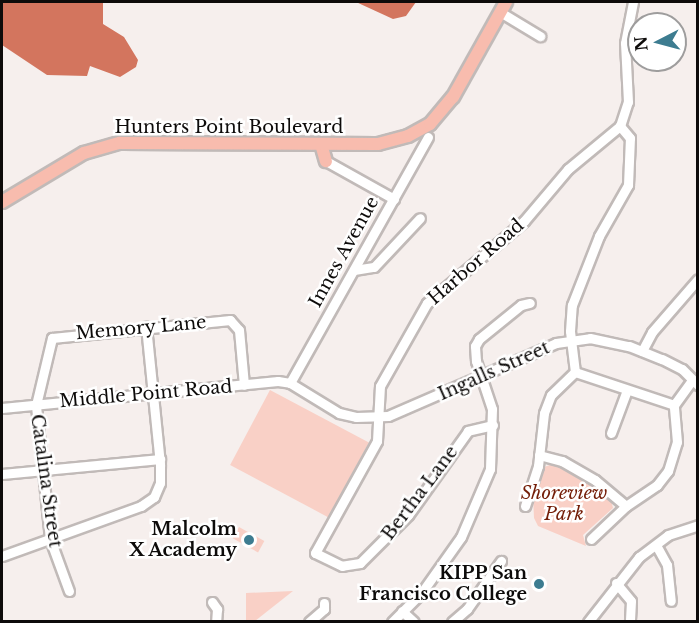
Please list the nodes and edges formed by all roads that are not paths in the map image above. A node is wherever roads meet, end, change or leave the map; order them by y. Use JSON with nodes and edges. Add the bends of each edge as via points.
{"nodes":[{"id":1,"x":633,"y":2,"type":"edge"},
{"id":2,"x":503,"y":7,"type":"edge"},
{"id":3,"x":540,"y":36,"type":"dead end"},
{"id":4,"x":430,"y":123,"type":"junction"},
{"id":5,"x":620,"y":126,"type":"junction"},
{"id":6,"x":428,"y":137,"type":"joint"},
{"id":7,"x":321,"y":144,"type":"junction"},
{"id":8,"x":326,"y":160,"type":"joint"},
{"id":9,"x":394,"y":200,"type":"junction"},
{"id":10,"x":2,"y":202,"type":"edge"},
{"id":11,"x":420,"y":218,"type":"dead end"},
{"id":12,"x":354,"y":270,"type":"junction"},
{"id":13,"x":698,"y":279,"type":"edge"},
{"id":14,"x":530,"y":303,"type":"dead end"},
{"id":15,"x":146,"y":327,"type":"junction"},
{"id":16,"x":572,"y":340,"type":"junction"},
{"id":17,"x":642,"y":351,"type":"junction"},
{"id":18,"x":575,"y":372,"type":"junction"},
{"id":19,"x":481,"y":378,"type":"junction"},
{"id":20,"x":695,"y":382,"type":"edge"},
{"id":21,"x":290,"y":383,"type":"junction"},
{"id":22,"x":244,"y":385,"type":"junction"},
{"id":23,"x":627,"y":390,"type":"junction"},
{"id":24,"x":153,"y":394,"type":"junction"},
{"id":25,"x":36,"y":405,"type":"junction"},
{"id":26,"x":674,"y":405,"type":"junction"},
{"id":27,"x":2,"y":408,"type":"edge"},
{"id":28,"x":378,"y":417,"type":"junction"},
{"id":29,"x":493,"y":424,"type":"junction"},
{"id":30,"x":611,"y":434,"type":"dead end"},
{"id":31,"x":539,"y":455,"type":"junction"},
{"id":32,"x":160,"y":459,"type":"junction"},
{"id":33,"x":43,"y":470,"type":"junction"},
{"id":34,"x":2,"y":474,"type":"edge"},
{"id":35,"x":525,"y":506,"type":"dead end"},
{"id":36,"x":626,"y":506,"type":"junction"},
{"id":37,"x":698,"y":525,"type":"edge"},
{"id":38,"x":50,"y":539,"type":"junction"},
{"id":39,"x":591,"y":539,"type":"dead end"},
{"id":40,"x":656,"y":545,"type":"junction"},
{"id":41,"x":315,"y":553,"type":"joint"},
{"id":42,"x":2,"y":556,"type":"edge"},
{"id":43,"x":501,"y":561,"type":"dead end"},
{"id":44,"x":616,"y":583,"type":"junction"},
{"id":45,"x":69,"y":591,"type":"dead end"},
{"id":46,"x":212,"y":602,"type":"dead end"},
{"id":47,"x":671,"y":602,"type":"dead end"},
{"id":48,"x":324,"y":603,"type":"dead end"},
{"id":49,"x":402,"y":611,"type":"junction"},
{"id":50,"x":216,"y":621,"type":"edge"},
{"id":51,"x":309,"y":621,"type":"edge"},
{"id":52,"x":392,"y":621,"type":"edge"},
{"id":53,"x":414,"y":621,"type":"edge"},
{"id":54,"x":452,"y":621,"type":"edge"},
{"id":55,"x":588,"y":621,"type":"edge"},
{"id":56,"x":630,"y":621,"type":"edge"}],
"edges":[{"from":1,"to":5,"type":"street","via":[[626,43],[628,102]]},
{"from":2,"to":3,"type":"street"},
{"from":2,"to":4,"type":"main road","via":[[453,97]]},
{"from":4,"to":6,"type":"main road"},
{"from":4,"to":7,"type":"main road","name":"Hunters Point Boulevard","via":[[393,142]]},
{"from":5,"to":16,"type":"street","via":[[630,138],[631,175],[623,200],[599,236],[572,305]]},
{"from":5,"to":28,"type":"street","name":"Harbor Road","via":[[568,169],[524,221],[427,303],[380,386]]},
{"from":6,"to":9,"type":"street","name":"Innes Avenue"},
{"from":7,"to":8,"type":"main road"},
{"from":7,"to":10,"type":"main road","name":"Hunters Point Boulevard","via":[[120,143],[84,153]]},
{"from":8,"to":9,"type":"street"},
{"from":9,"to":12,"type":"street","name":"Innes Avenue"},
{"from":11,"to":12,"type":"street","via":[[374,267]]},
{"from":12,"to":21,"type":"street","name":"Innes Avenue"},
{"from":13,"to":17,"type":"street","via":[[652,333]]},
{"from":14,"to":19,"type":"street","via":[[521,305],[479,339],[474,354]]},
{"from":15,"to":22,"type":"street","name":"Memory Lane","via":[[235,322],[240,330]]},
{"from":15,"to":24,"type":"street"},
{"from":15,"to":25,"type":"street","name":"Memory Lane","via":[[51,339]]},
{"from":16,"to":17,"type":"street","name":"Ingalls Street","via":[[610,341]]},
{"from":16,"to":18,"type":"street"},
{"from":16,"to":19,"type":"street","name":"Ingalls Street","via":[[534,352]]},
{"from":17,"to":20,"type":"street","name":"Ingalls Street","via":[[682,369]]},
{"from":18,"to":23,"type":"street"},
{"from":18,"to":31,"type":"street","via":[[551,395],[544,413]]},
{"from":19,"to":28,"type":"street","name":"Ingalls Street","via":[[400,413]]},
{"from":19,"to":29,"type":"street","via":[[492,408]]},
{"from":20,"to":26,"type":"street"},
{"from":21,"to":22,"type":"street","name":"Middle Point Road"},
{"from":21,"to":28,"type":"street","name":"Ingalls Street","via":[[339,413]]},
{"from":22,"to":24,"type":"street","name":"Middle Point Road"},
{"from":23,"to":26,"type":"street"},
{"from":23,"to":30,"type":"street"},
{"from":24,"to":25,"type":"street","name":"Middle Point Road"},
{"from":24,"to":32,"type":"street"},
{"from":25,"to":27,"type":"street","name":"Middle Point Road"},
{"from":25,"to":33,"type":"street","name":"Catalina Street"},
{"from":26,"to":36,"type":"street","via":[[677,442],[668,471],[657,485]]},
{"from":28,"to":41,"type":"street","name":"Harbor Road","via":[[377,441]]},
{"from":29,"to":41,"type":"street","name":"Bertha Lane","via":[[468,431],[408,515],[360,563],[342,566]]},
{"from":29,"to":49,"type":"street","via":[[490,469],[461,537],[422,592]]},
{"from":31,"to":35,"type":"street"},
{"from":31,"to":36,"type":"street","via":[[562,461],[595,480]]},
{"from":32,"to":33,"type":"street"},
{"from":32,"to":38,"type":"street","via":[[160,483],[154,497],[141,506]]},
{"from":33,"to":34,"type":"street"},
{"from":33,"to":38,"type":"street","name":"Catalina Street"},
{"from":36,"to":39,"type":"street"},
{"from":37,"to":40,"type":"street","via":[[668,535]]},
{"from":38,"to":42,"type":"street"},
{"from":38,"to":45,"type":"street","name":"Catalina Street"},
{"from":40,"to":44,"type":"street"},
{"from":40,"to":47,"type":"street","via":[[667,565]]},
{"from":43,"to":54,"type":"street","via":[[471,604]]},
{"from":44,"to":55,"type":"street"},
{"from":44,"to":56,"type":"street","via":[[631,601]]},
{"from":46,"to":50,"type":"street"},
{"from":48,"to":51,"type":"street","via":[[324,609]]},
{"from":49,"to":52,"type":"street"},
{"from":49,"to":53,"type":"street"}]}
